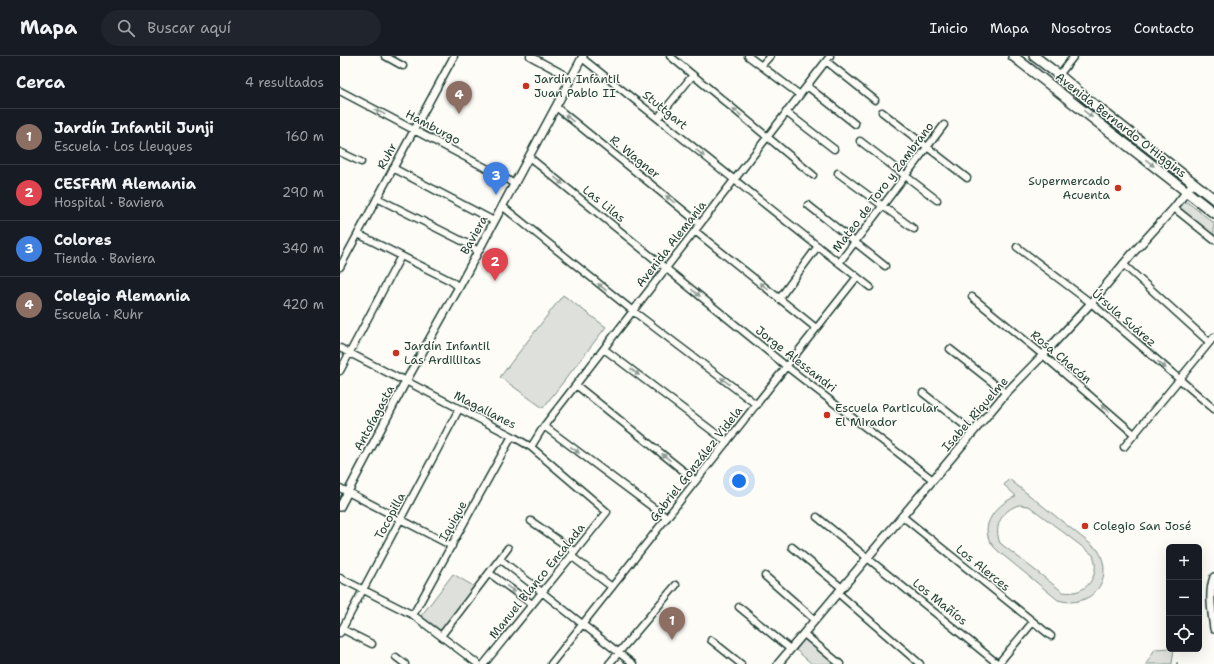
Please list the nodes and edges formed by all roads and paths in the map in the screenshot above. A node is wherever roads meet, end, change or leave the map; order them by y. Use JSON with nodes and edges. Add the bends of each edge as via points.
{"nodes":[{"id":1,"x":385,"y":56,"type":"edge"},
{"id":2,"x":454,"y":56,"type":"edge"},
{"id":3,"x":530,"y":56,"type":"edge"},
{"id":4,"x":670,"y":56,"type":"edge"},
{"id":5,"x":748,"y":56,"type":"edge"},
{"id":6,"x":770,"y":56,"type":"edge"},
{"id":7,"x":1013,"y":56,"type":"edge"},
{"id":8,"x":1018,"y":56,"type":"edge"},
{"id":9,"x":1034,"y":56,"type":"edge"},
{"id":10,"x":1074,"y":56,"type":"edge"},
{"id":11,"x":583,"y":57,"type":"edge"},
{"id":12,"x":828,"y":58,"type":"edge"},
{"id":13,"x":403,"y":66,"type":"dead end"},
{"id":14,"x":761,"y":66,"type":"junction"},
{"id":15,"x":693,"y":75,"type":"junction"},
{"id":16,"x":1059,"y":75,"type":"junction"},
{"id":17,"x":570,"y":80,"type":"junction"},
{"id":18,"x":807,"y":86,"type":"junction"},
{"id":19,"x":340,"y":91,"type":"edge"},
{"id":20,"x":800,"y":95,"type":"junction"},
{"id":21,"x":875,"y":100,"type":"dead end"},
{"id":22,"x":1076,"y":105,"type":"junction"},
{"id":23,"x":556,"y":107,"type":"junction"},
{"id":24,"x":786,"y":112,"type":"junction"},
{"id":25,"x":882,"y":112,"type":"dead end"},
{"id":26,"x":658,"y":118,"type":"junction"},
{"id":27,"x":855,"y":124,"type":"dead end"},
{"id":28,"x":944,"y":125,"type":"dead end"},
{"id":29,"x":414,"y":130,"type":"junction"},
{"id":30,"x":767,"y":137,"type":"junction"},
{"id":31,"x":860,"y":141,"type":"dead end"},
{"id":32,"x":928,"y":146,"type":"junction"},
{"id":33,"x":834,"y":149,"type":"dead end"},
{"id":34,"x":340,"y":152,"type":"edge"},
{"id":35,"x":529,"y":157,"type":"junction"},
{"id":36,"x":361,"y":162,"type":"dead end"},
{"id":37,"x":393,"y":168,"type":"junction"},
{"id":38,"x":838,"y":173,"type":"dead end"},
{"id":39,"x":813,"y":175,"type":"dead end"},
{"id":40,"x":906,"y":176,"type":"junction"},
{"id":41,"x":967,"y":178,"type":"dead end"},
{"id":42,"x":734,"y":180,"type":"junction"},
{"id":43,"x":1193,"y":183,"type":"junction"},
{"id":44,"x":514,"y":184,"type":"junction"},
{"id":45,"x":1186,"y":192,"type":"junction"},
{"id":46,"x":377,"y":198,"type":"junction"},
{"id":47,"x":1214,"y":199,"type":"edge"},
{"id":48,"x":937,"y":200,"type":"dead end"},
{"id":49,"x":808,"y":205,"type":"dead end"},
{"id":50,"x":502,"y":206,"type":"junction"},
{"id":51,"x":883,"y":206,"type":"junction"},
{"id":52,"x":1174,"y":208,"type":"junction"},
{"id":53,"x":1214,"y":213,"type":"edge"},
{"id":54,"x":494,"y":221,"type":"junction"},
{"id":55,"x":700,"y":224,"type":"junction"},
{"id":56,"x":914,"y":230,"type":"dead end"},
{"id":57,"x":695,"y":231,"type":"junction"},
{"id":58,"x":358,"y":234,"type":"junction"},
{"id":59,"x":1214,"y":240,"type":"edge"},
{"id":60,"x":855,"y":242,"type":"junction"},
{"id":61,"x":818,"y":246,"type":"junction"},
{"id":62,"x":1017,"y":247,"type":"dead end"},
{"id":63,"x":477,"y":251,"type":"junction"},
{"id":64,"x":400,"y":256,"type":"junction"},
{"id":65,"x":839,"y":263,"type":"junction"},
{"id":66,"x":1123,"y":264,"type":"junction"},
{"id":67,"x":885,"y":266,"type":"dead end"},
{"id":68,"x":340,"y":267,"type":"edge"},
{"id":69,"x":666,"y":268,"type":"junction"},
{"id":70,"x":857,"y":277,"type":"junction"},
{"id":71,"x":458,"y":287,"type":"junction"},
{"id":72,"x":870,"y":287,"type":"dead end"},
{"id":73,"x":972,"y":297,"type":"dead end"},
{"id":74,"x":779,"y":299,"type":"junction"},
{"id":75,"x":1091,"y":302,"type":"junction"},
{"id":76,"x":633,"y":311,"type":"junction"},
{"id":77,"x":816,"y":328,"type":"junction"},
{"id":78,"x":1214,"y":337,"type":"edge"},
{"id":79,"x":1209,"y":342,"type":"junction"},
{"id":80,"x":340,"y":348,"type":"edge"},
{"id":81,"x":604,"y":349,"type":"junction"},
{"id":82,"x":950,"y":349,"type":"dead end"},
{"id":83,"x":350,"y":353,"type":"junction"},
{"id":84,"x":1043,"y":355,"type":"junction"},
{"id":85,"x":786,"y":366,"type":"junction"},
{"id":86,"x":340,"y":371,"type":"edge"},
{"id":87,"x":1178,"y":380,"type":"junction"},
{"id":88,"x":406,"y":381,"type":"junction"},
{"id":89,"x":576,"y":385,"type":"junction"},
{"id":90,"x":923,"y":393,"type":"dead end"},
{"id":91,"x":1006,"y":393,"type":"junction"},
{"id":92,"x":757,"y":405,"type":"junction"},
{"id":93,"x":459,"y":409,"type":"junction"},
{"id":94,"x":1214,"y":409,"type":"edge"},
{"id":95,"x":544,"y":426,"type":"junction"},
{"id":96,"x":973,"y":432,"type":"junction"},
{"id":97,"x":1134,"y":434,"type":"junction"},
{"id":98,"x":512,"y":436,"type":"junction"},
{"id":99,"x":727,"y":442,"type":"junction"},
{"id":100,"x":531,"y":447,"type":"junction"},
{"id":101,"x":1124,"y":447,"type":"dead end"},
{"id":102,"x":933,"y":480,"type":"junction"},
{"id":103,"x":696,"y":481,"type":"junction"},
{"id":104,"x":340,"y":488,"type":"edge"},
{"id":105,"x":348,"y":493,"type":"junction"},
{"id":106,"x":340,"y":507,"type":"edge"},
{"id":107,"x":607,"y":512,"type":"joint"},
{"id":108,"x":817,"y":516,"type":"dead end"},
{"id":109,"x":902,"y":516,"type":"junction"},
{"id":110,"x":667,"y":518,"type":"junction"},
{"id":111,"x":400,"y":520,"type":"junction"},
{"id":112,"x":531,"y":522,"type":"dead end"},
{"id":113,"x":452,"y":546,"type":"junction"},
{"id":114,"x":792,"y":547,"type":"dead end"},
{"id":115,"x":508,"y":548,"type":"dead end"},
{"id":116,"x":573,"y":554,"type":"junction"},
{"id":117,"x":868,"y":557,"type":"junction"},
{"id":118,"x":500,"y":559,"type":"junction"},
{"id":119,"x":489,"y":573,"type":"junction"},
{"id":120,"x":765,"y":576,"type":"dead end"},
{"id":121,"x":1214,"y":577,"type":"edge"},
{"id":122,"x":340,"y":578,"type":"edge"},
{"id":123,"x":676,"y":585,"type":"dead end"},
{"id":124,"x":612,"y":587,"type":"junction"},
{"id":125,"x":363,"y":590,"type":"junction"},
{"id":126,"x":840,"y":590,"type":"junction"},
{"id":127,"x":542,"y":592,"type":"junction"},
{"id":128,"x":532,"y":604,"type":"junction"},
{"id":129,"x":739,"y":607,"type":"dead end"},
{"id":130,"x":413,"y":615,"type":"junction"},
{"id":131,"x":815,"y":620,"type":"junction"},
{"id":132,"x":1033,"y":622,"type":"junction"},
{"id":133,"x":583,"y":624,"type":"junction"},
{"id":134,"x":1214,"y":629,"type":"edge"},
{"id":135,"x":341,"y":631,"type":"edge"},
{"id":136,"x":804,"y":634,"type":"junction"},
{"id":137,"x":441,"y":636,"type":"junction"},
{"id":138,"x":1051,"y":636,"type":"dead end"},
{"id":139,"x":711,"y":640,"type":"dead end"},
{"id":140,"x":372,"y":644,"type":"dead end"},
{"id":141,"x":790,"y":649,"type":"junction"},
{"id":142,"x":619,"y":653,"type":"junction"},
{"id":143,"x":396,"y":657,"type":"dead end"},
{"id":144,"x":405,"y":664,"type":"edge"},
{"id":145,"x":478,"y":664,"type":"edge"},
{"id":146,"x":484,"y":664,"type":"edge"},
{"id":147,"x":551,"y":664,"type":"edge"},
{"id":148,"x":609,"y":664,"type":"edge"},
{"id":149,"x":632,"y":664,"type":"edge"},
{"id":150,"x":740,"y":664,"type":"edge"},
{"id":151,"x":778,"y":664,"type":"edge"},
{"id":152,"x":840,"y":664,"type":"edge"},
{"id":153,"x":920,"y":664,"type":"edge"},
{"id":154,"x":998,"y":664,"type":"edge"}],
"edges":[{"from":1,"to":13,"type":"street"},
{"from":2,"to":29,"type":"street","name":"Ruhr"},
{"from":3,"to":17,"type":"street"},
{"from":4,"to":15,"type":"street"},
{"from":5,"to":14,"type":"street"},
{"from":6,"to":14,"type":"street"},
{"from":7,"to":22,"type":"main road","name":"Avenida Bernardo O'Higgins"},
{"from":8,"to":16,"type":"main road","via":[[1043,75]]},
{"from":9,"to":16,"type":"main road","name":"Avenida Bernardo O'Higgins"},
{"from":10,"to":16,"type":"street"},
{"from":11,"to":17,"type":"street","name":"Baviera"},
{"from":11,"to":26,"type":"street","name":"Stuttgart"},
{"from":12,"to":18,"type":"street","name":"Avenida Alemania"},
{"from":12,"to":21,"type":"street"},
{"from":14,"to":20,"type":"street"},
{"from":15,"to":26,"type":"street"},
{"from":30,"to":15,"type":"street","one_way":true},
{"from":16,"to":22,"type":"main road","via":[[1056,81],[1058,87],[1075,100]]},
{"from":16,"to":43,"type":"main road","name":"Avenida Bernardo O'Higgins"},
{"from":17,"to":23,"type":"street","name":"Baviera"},
{"from":18,"to":20,"type":"street","name":"Avenida Alemania"},
{"from":18,"to":27,"type":"street"},
{"from":29,"to":19,"type":"street","name":"Hamburgo","one_way":true},
{"from":20,"to":24,"type":"street","name":"Avenida Alemania"},
{"from":22,"to":45,"type":"main road","name":"Avenida Bernardo O'Higgins","one_way":true},
{"from":23,"to":35,"type":"street","name":"Baviera"},
{"from":55,"to":23,"type":"street","name":"R. Wagner","one_way":true},
{"from":24,"to":30,"type":"street","name":"Avenida Alemania"},
{"from":24,"to":33,"type":"street"},
{"from":25,"to":32,"type":"street"},
{"from":26,"to":42,"type":"street","name":"Stuttgart","one_way":true},
{"from":28,"to":32,"type":"street","name":"Mateo de Toro y Zambrano"},
{"from":29,"to":37,"type":"street","name":"Ruhr"},
{"from":29,"to":44,"type":"street","name":"Hamburgo"},
{"from":30,"to":39,"type":"street"},
{"from":30,"to":42,"type":"street","name":"Avenida Alemania"},
{"from":31,"to":40,"type":"street"},
{"from":32,"to":40,"type":"street","name":"Mateo de Toro y Zambrano"},
{"from":32,"to":41,"type":"street"},
{"from":34,"to":36,"type":"street"},
{"from":35,"to":44,"type":"street","name":"Baviera"},
{"from":35,"to":69,"type":"street","name":"Las Lilas","one_way":true},
{"from":37,"to":46,"type":"street","name":"Ruhr"},
{"from":37,"to":54,"type":"street"},
{"from":38,"to":51,"type":"street"},
{"from":40,"to":48,"type":"street"},
{"from":40,"to":51,"type":"street","name":"Mateo de Toro y Zambrano"},
{"from":42,"to":55,"type":"street","name":"Avenida Alemania"},
{"from":42,"to":61,"type":"street","name":"Stuttgart"},
{"from":43,"to":45,"type":"street","name":"Isabel Riquelme"},
{"from":43,"to":47,"type":"main road","name":"Avenida Bernardo O'Higgins"},
{"from":44,"to":50,"type":"street","name":"Baviera"},
{"from":45,"to":52,"type":"street","name":"Isabel Riquelme"},
{"from":45,"to":53,"type":"main road","name":"Avenida Bernardo O'Higgins"},
{"from":46,"to":58,"type":"street","name":"Ruhr"},
{"from":46,"to":63,"type":"street","via":[[470,245]]},
{"from":49,"to":60,"type":"street"},
{"from":50,"to":54,"type":"street","name":"Baviera"},
{"from":76,"to":50,"type":"street","one_way":true},
{"from":51,"to":56,"type":"street"},
{"from":51,"to":60,"type":"street","name":"Mateo de Toro y Zambrano"},
{"from":52,"to":59,"type":"street"},
{"from":52,"to":66,"type":"street","name":"Isabel Riquelme"},
{"from":54,"to":63,"type":"street","name":"Baviera"},
{"from":55,"to":57,"type":"street","name":"Avenida Alemania"},
{"from":57,"to":69,"type":"street","name":"Avenida Alemania"},
{"from":74,"to":57,"type":"street","one_way":true},
{"from":58,"to":64,"type":"street"},
{"from":58,"to":68,"type":"street","name":"Ruhr"},
{"from":60,"to":65,"type":"street","name":"Mateo de Toro y Zambrano"},
{"from":60,"to":67,"type":"street"},
{"from":61,"to":65,"type":"street","name":"Stuttgart"},
{"from":61,"to":74,"type":"street"},
{"from":62,"to":75,"type":"street","name":"Úrsula Suárez"},
{"from":63,"to":71,"type":"street","name":"Baviera"},
{"from":64,"to":71,"type":"street"},
{"from":64,"to":83,"type":"street"},
{"from":65,"to":70,"type":"street","name":"Stuttgart"},
{"from":66,"to":75,"type":"street","name":"Isabel Riquelme"},
{"from":66,"to":79,"type":"street"},
{"from":69,"to":76,"type":"street","name":"Avenida Alemania"},
{"from":69,"to":85,"type":"street","name":"Jorge Alessandri","one_way":true},
{"from":70,"to":72,"type":"street","name":"Stuttgart"},
{"from":70,"to":77,"type":"street","name":"Gabriel González Videla"},
{"from":71,"to":88,"type":"street","name":"Baviera"},
{"from":73,"to":84,"type":"street","name":"Rosa Chacón"},
{"from":74,"to":77,"type":"street"},
{"from":75,"to":84,"type":"street","name":"Isabel Riquelme"},
{"from":75,"to":87,"type":"street","name":"Úrsula Suárez","one_way":true},
{"from":76,"to":81,"type":"street","name":"Avenida Alemania"},
{"from":92,"to":76,"type":"street","one_way":true},
{"from":77,"to":85,"type":"street","name":"Gabriel González Videla"},
{"from":78,"to":79,"type":"street"},
{"from":79,"to":87,"type":"street"},
{"from":80,"to":83,"type":"street","name":"Magallanes"},
{"from":81,"to":89,"type":"street","name":"Avenida Alemania"},
{"from":81,"to":99,"type":"street","one_way":true},
{"from":82,"to":91,"type":"street"},
{"from":83,"to":86,"type":"street"},
{"from":83,"to":88,"type":"street","name":"Magallanes"},
{"from":84,"to":91,"type":"street","name":"Isabel Riquelme"},
{"from":97,"to":84,"type":"street","name":"Rosa Chacón","one_way":true},
{"from":85,"to":92,"type":"street","name":"Gabriel González Videla"},
{"from":85,"to":102,"type":"street","name":"Jorge Alessandri"},
{"from":87,"to":94,"type":"street","name":"Úrsula Suárez"},
{"from":87,"to":97,"type":"street"},
{"from":88,"to":93,"type":"street","name":"Magallanes"},
{"from":88,"to":105,"type":"street","name":"Antofagasta"},
{"from":89,"to":95,"type":"street","name":"Avenida Alemania"},
{"from":103,"to":89,"type":"street","one_way":true},
{"from":90,"to":96,"type":"street"},
{"from":91,"to":96,"type":"street","name":"Isabel Riquelme"},
{"from":92,"to":99,"type":"street","name":"Gabriel González Videla"},
{"from":93,"to":98,"type":"street","name":"Magallanes"},
{"from":93,"to":111,"type":"street","name":"Tocopilla"},
{"from":95,"to":100,"type":"street","name":"Avenida Alemania"},
{"from":95,"to":110,"type":"street","one_way":true},
{"from":96,"to":102,"type":"street","name":"Isabel Riquelme"},
{"from":97,"to":101,"type":"street"},
{"from":98,"to":100,"type":"street","name":"Magallanes"},
{"from":98,"to":113,"type":"street","name":"Iquique"},
{"from":99,"to":103,"type":"street","name":"Gabriel González Videla"},
{"from":100,"to":107,"type":"street","name":"Magallanes"},
{"from":102,"to":109,"type":"street","name":"Isabel Riquelme"},
{"from":103,"to":110,"type":"street","name":"Gabriel González Videla"},
{"from":104,"to":105,"type":"street"},
{"from":105,"to":106,"type":"street","name":"Antofagasta"},
{"from":105,"to":111,"type":"street"},
{"from":107,"to":116,"type":"street","name":"Manuel Blanco Encalada"},
{"from":108,"to":117,"type":"street","name":"Los Mañíos"},
{"from":109,"to":117,"type":"street","name":"Isabel Riquelme"},
{"from":109,"to":132,"type":"street","name":"Los Alerces"},
{"from":110,"to":124,"type":"street","name":"Gabriel González Videla"},
{"from":111,"to":113,"type":"street"},
{"from":111,"to":125,"type":"street","name":"Tocopilla"},
{"from":112,"to":116,"type":"street"},
{"from":113,"to":130,"type":"street","name":"Iquique"},
{"from":114,"to":126,"type":"street"},
{"from":115,"to":118,"type":"street"},
{"from":116,"to":124,"type":"street"},
{"from":116,"to":127,"type":"street","name":"Manuel Blanco Encalada"},
{"from":117,"to":126,"type":"street","name":"Isabel Riquelme"},
{"from":117,"to":154,"type":"street","name":"Los Mañíos"},
{"from":118,"to":119,"type":"street"},
{"from":118,"to":127,"type":"street"},
{"from":119,"to":128,"type":"street","one_way":true},
{"from":119,"to":137,"type":"street"},
{"from":120,"to":131,"type":"street"},
{"from":121,"to":134,"type":"street","via":[[1211,595]]},
{"from":122,"to":125,"type":"street"},
{"from":123,"to":142,"type":"street"},
{"from":124,"to":133,"type":"street","name":"Gabriel González Videla"},
{"from":125,"to":130,"type":"street"},
{"from":125,"to":135,"type":"street","name":"Tocopilla"},
{"from":126,"to":131,"type":"street","name":"Isabel Riquelme"},
{"from":126,"to":153,"type":"street"},
{"from":127,"to":128,"type":"street","name":"Manuel Blanco Encalada"},
{"from":127,"to":133,"type":"street"},
{"from":128,"to":146,"type":"street","name":"Manuel Blanco Encalada"},
{"from":129,"to":141,"type":"street"},
{"from":130,"to":137,"type":"street"},
{"from":131,"to":136,"type":"street","name":"Isabel Riquelme"},
{"from":132,"to":138,"type":"street","name":"Los Alerces"},
{"from":132,"to":154,"type":"street"},
{"from":133,"to":142,"type":"street"},
{"from":133,"to":147,"type":"street","name":"Gabriel González Videla"},
{"from":135,"to":140,"type":"street"},
{"from":136,"to":141,"type":"street","name":"Isabel Riquelme"},
{"from":136,"to":152,"type":"street"},
{"from":137,"to":145,"type":"street"},
{"from":139,"to":150,"type":"street"},
{"from":141,"to":151,"type":"street","name":"Isabel Riquelme"},
{"from":142,"to":148,"type":"street"},
{"from":142,"to":149,"type":"street"},
{"from":143,"to":144,"type":"street"}]}
